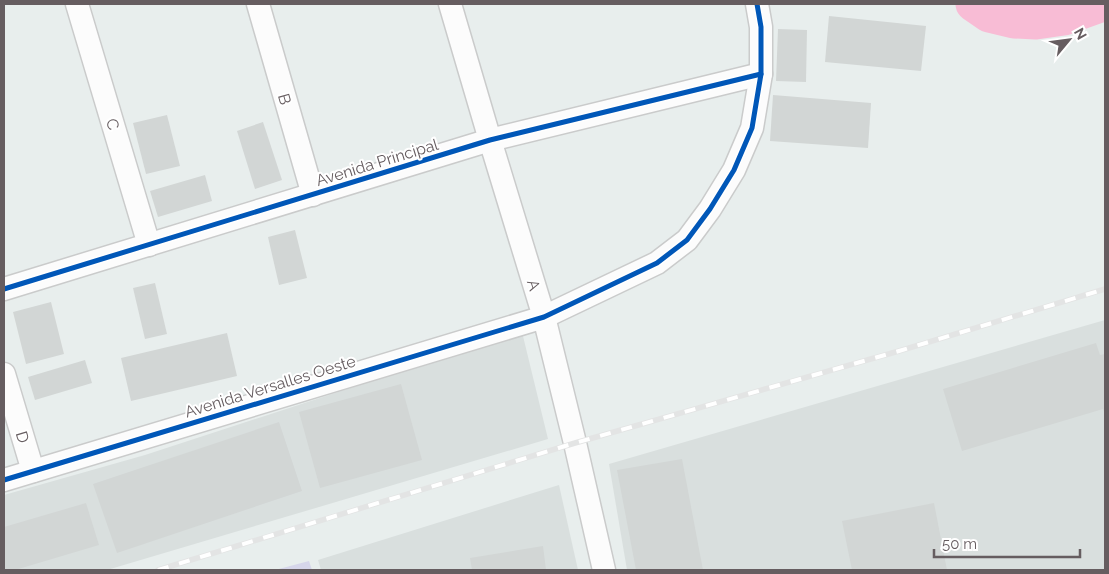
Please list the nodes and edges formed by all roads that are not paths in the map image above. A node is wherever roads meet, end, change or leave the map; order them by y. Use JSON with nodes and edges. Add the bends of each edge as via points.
{"nodes":[{"id":1,"x":77,"y":4,"type":"edge"},
{"id":2,"x":258,"y":4,"type":"edge"},
{"id":3,"x":450,"y":4,"type":"edge"},
{"id":4,"x":757,"y":4,"type":"edge"},
{"id":5,"x":761,"y":74,"type":"junction"},
{"id":6,"x":490,"y":140,"type":"junction"},
{"id":7,"x":313,"y":195,"type":"junction"},
{"id":8,"x":149,"y":245,"type":"junction"},
{"id":9,"x":4,"y":290,"type":"edge"},
{"id":10,"x":544,"y":317,"type":"junction"},
{"id":11,"x":4,"y":374,"type":"edge"},
{"id":12,"x":33,"y":471,"type":"junction"},
{"id":13,"x":4,"y":480,"type":"edge"},
{"id":14,"x":604,"y":570,"type":"edge"}],
"edges":[{"from":1,"to":8,"type":"street","name":"C"},
{"from":2,"to":7,"type":"street","name":"B"},
{"from":3,"to":6,"type":"street","name":"A"},
{"from":4,"to":5,"type":"street","name":"Avenida Versalles Oeste","via":[[762,27]]},
{"from":5,"to":6,"type":"street","name":"Avenida Principal"},
{"from":5,"to":10,"type":"street","name":"Avenida Versalles Oeste","via":[[752,128],[734,170],[687,240],[657,263]]},
{"from":6,"to":7,"type":"street","name":"Avenida Principal"},
{"from":6,"to":10,"type":"street","name":"A"},
{"from":7,"to":8,"type":"street","name":"Avenida Principal"},
{"from":8,"to":9,"type":"street","name":"Avenida Principal"},
{"from":10,"to":12,"type":"street","name":"Avenida Versalles Oeste"},
{"from":10,"to":14,"type":"street","name":"A"},
{"from":11,"to":12,"type":"street","name":"D"},
{"from":12,"to":13,"type":"street","name":"Avenida Versalles Oeste"}]}
